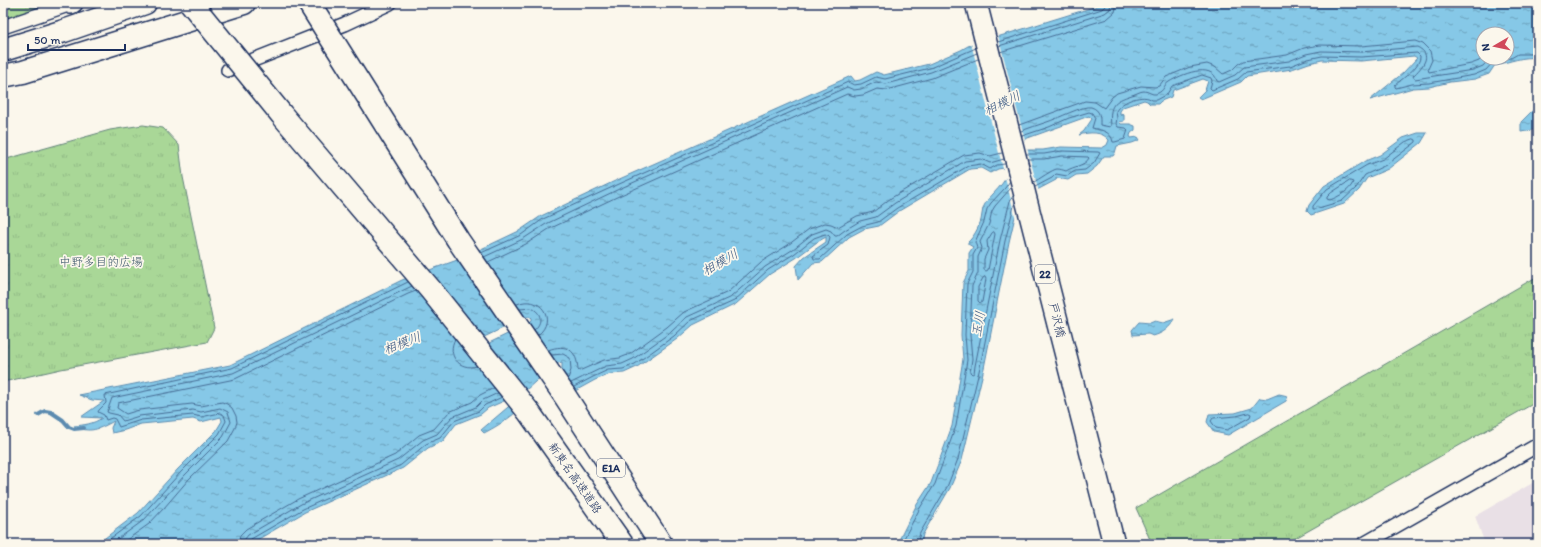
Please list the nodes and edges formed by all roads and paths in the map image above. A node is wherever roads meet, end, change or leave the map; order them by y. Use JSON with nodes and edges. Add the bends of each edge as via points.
{"nodes":[{"id":1,"x":145,"y":3,"type":"edge"},
{"id":2,"x":191,"y":3,"type":"edge"},
{"id":3,"x":207,"y":3,"type":"edge"},
{"id":4,"x":244,"y":3,"type":"edge"},
{"id":5,"x":309,"y":3,"type":"edge"},
{"id":6,"x":390,"y":3,"type":"edge"},
{"id":7,"x":976,"y":3,"type":"edge"},
{"id":8,"x":72,"y":4,"type":"edge"},
{"id":9,"x":3,"y":27,"type":"edge"},
{"id":10,"x":3,"y":50,"type":"edge"},
{"id":11,"x":228,"y":70,"type":"dead end"},
{"id":12,"x":3,"y":74,"type":"edge"},
{"id":13,"x":1538,"y":445,"type":"edge"},
{"id":14,"x":622,"y":544,"type":"edge"},
{"id":15,"x":661,"y":544,"type":"edge"},
{"id":16,"x":1114,"y":544,"type":"edge"},
{"id":17,"x":1364,"y":544,"type":"edge"}],
"edges":[{"from":1,"to":10,"type":"highway"},
{"from":2,"to":14,"type":"highway","name":"新東名高速道路","number":"E1A","bridge":true,"via":[[430,289],[528,411]]},
{"from":3,"to":12,"type":"highway"},
{"from":4,"to":12,"type":"highway","via":[[23,72]]},
{"from":5,"to":15,"type":"highway","number":"E1A","bridge":true,"via":[[458,240],[563,393]]},
{"from":6,"to":11,"type":"street","via":[[345,24]]},
{"from":7,"to":16,"type":"main road","name":"戸沢橋","number":"22"},
{"from":8,"to":9,"type":"street"},
{"from":13,"to":17,"type":"street"}]}
